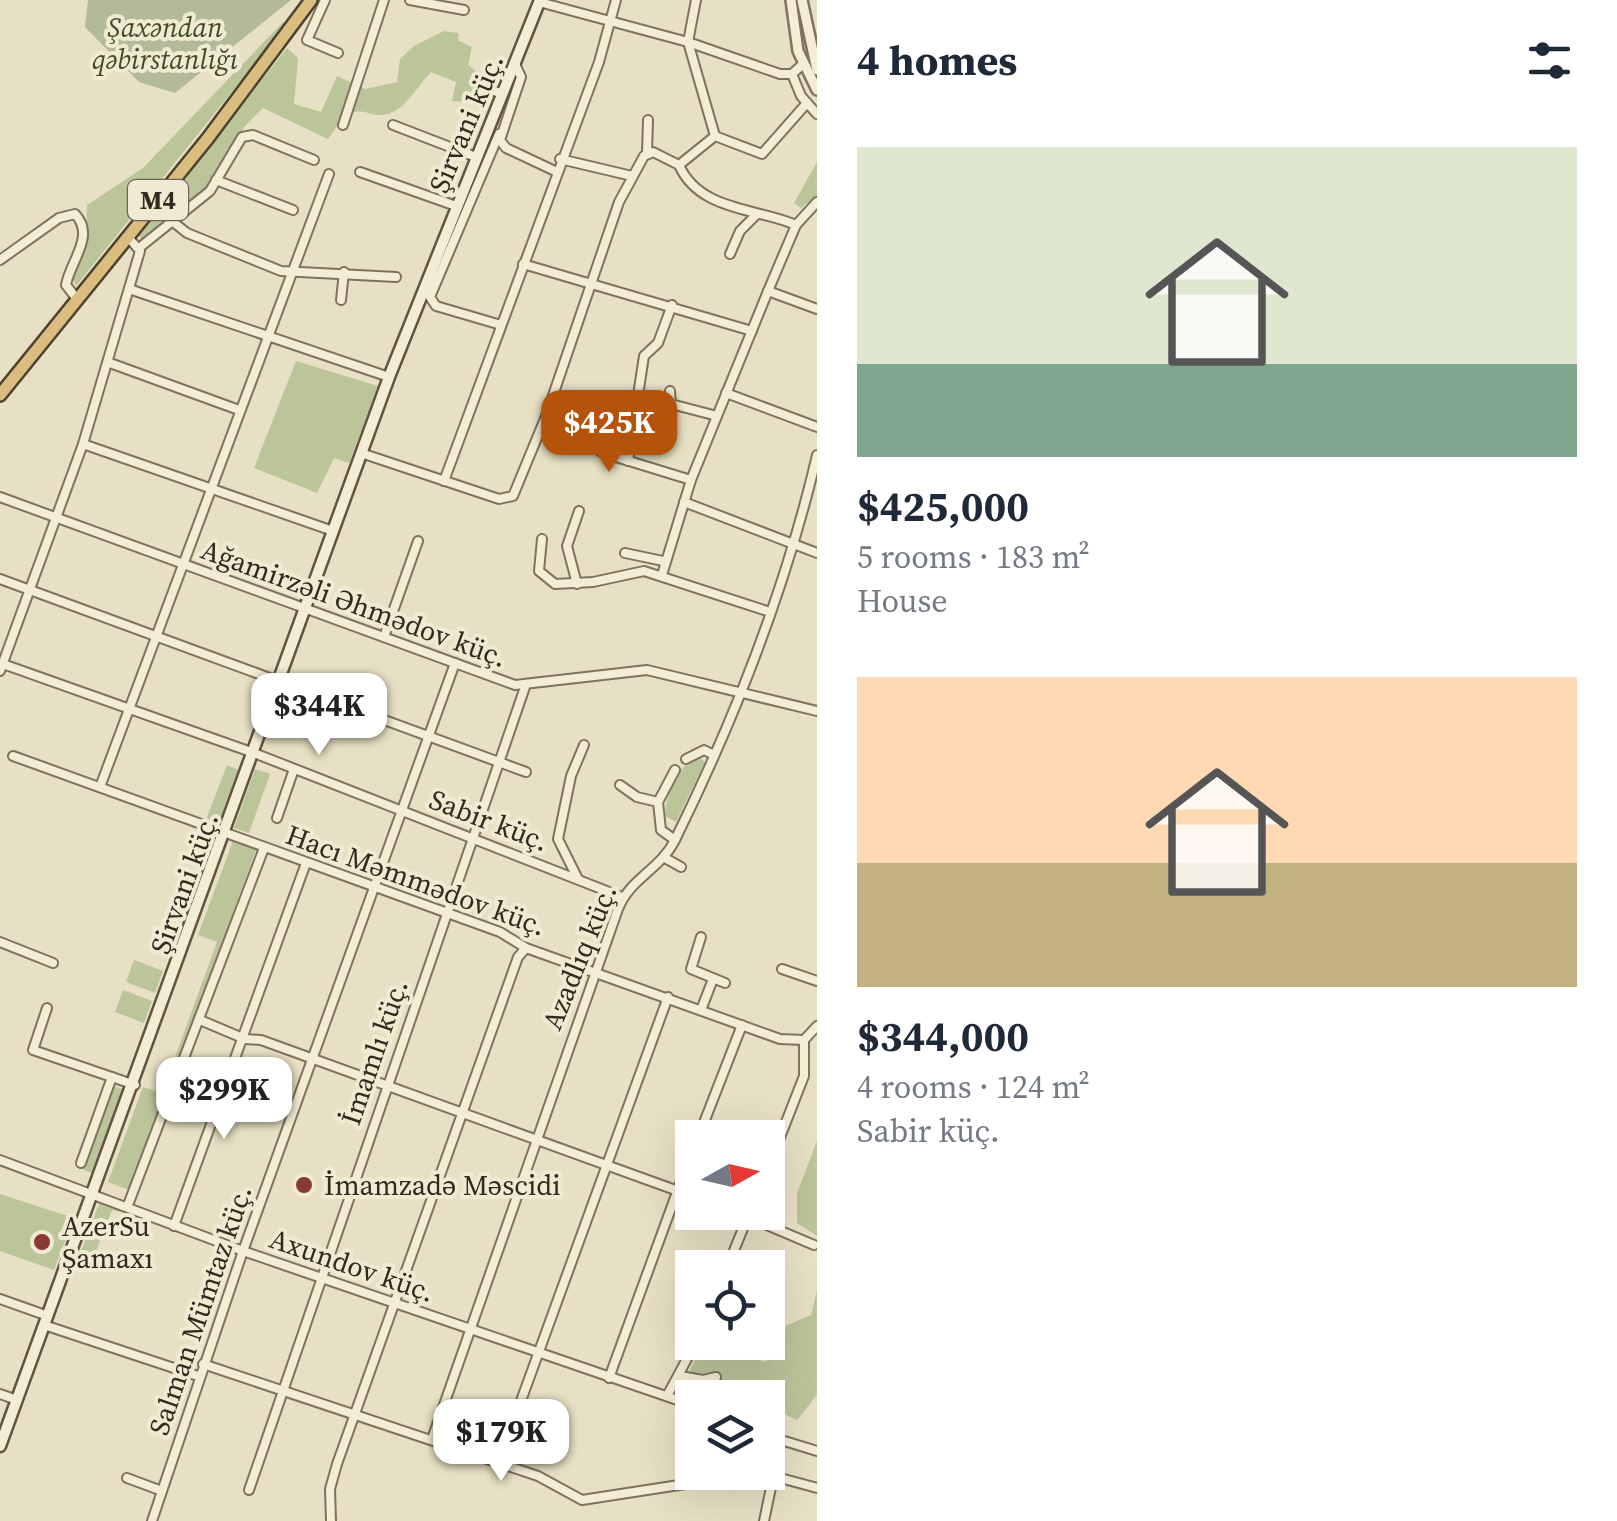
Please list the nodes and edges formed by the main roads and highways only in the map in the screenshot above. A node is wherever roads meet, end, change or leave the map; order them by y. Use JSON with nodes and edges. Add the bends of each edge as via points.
{"nodes":[{"id":1,"x":311,"y":0,"type":"edge"},
{"id":2,"x":540,"y":1,"type":"edge"},
{"id":3,"x":0,"y":395,"type":"edge"},
{"id":4,"x":0,"y":1446,"type":"edge"}],
"edges":[{"from":1,"to":3,"type":"highway","number":"M4"},
{"from":2,"to":4,"type":"main road","name":"Şirvani küç.","via":[[389,377]]}]}
